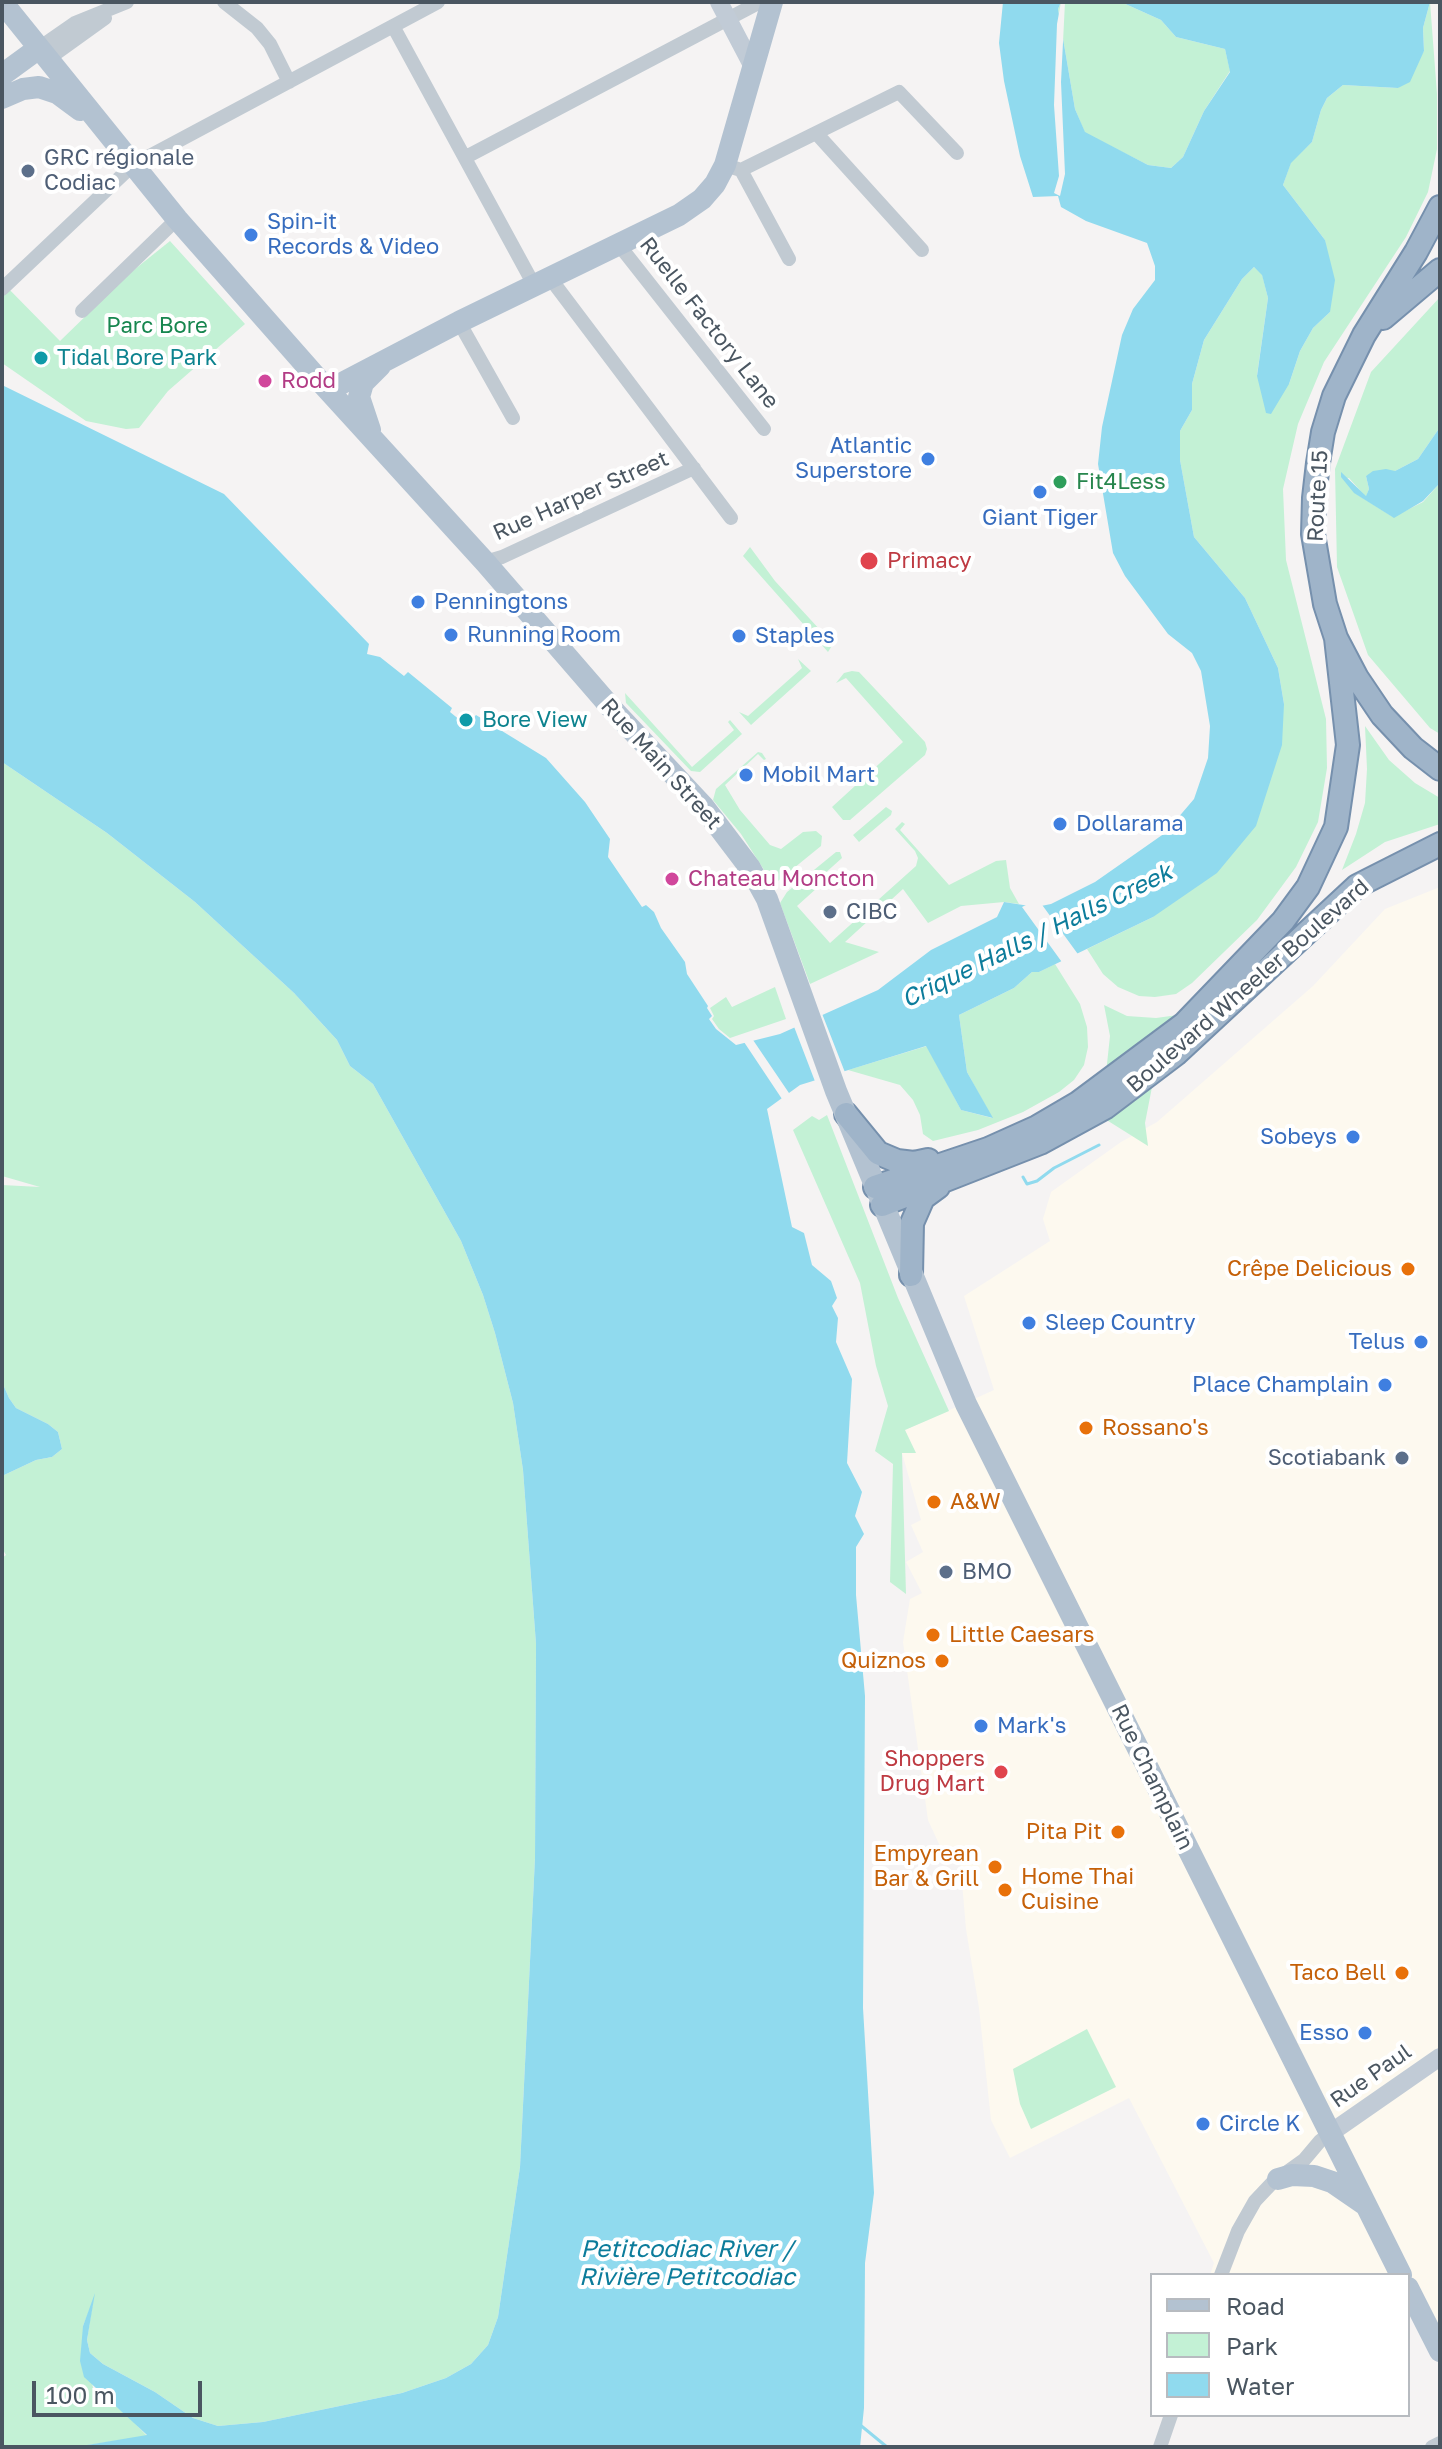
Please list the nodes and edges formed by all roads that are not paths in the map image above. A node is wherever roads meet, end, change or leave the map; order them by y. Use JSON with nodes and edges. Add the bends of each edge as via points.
{"nodes":[{"id":1,"x":2,"y":2,"type":"edge"},
{"id":2,"x":224,"y":2,"type":"edge"},
{"id":3,"x":438,"y":2,"type":"edge"},
{"id":4,"x":760,"y":2,"type":"edge"},
{"id":5,"x":772,"y":2,"type":"edge"},
{"id":6,"x":126,"y":3,"type":"edge"},
{"id":7,"x":723,"y":10,"type":"edge"},
{"id":8,"x":393,"y":26,"type":"junction"},
{"id":9,"x":43,"y":53,"type":"junction"},
{"id":10,"x":753,"y":67,"type":"junction"},
{"id":11,"x":2,"y":75,"type":"edge"},
{"id":12,"x":289,"y":82,"type":"junction"},
{"id":13,"x":2,"y":97,"type":"edge"},
{"id":14,"x":100,"y":124,"type":"junction"},
{"id":15,"x":817,"y":134,"type":"junction"},
{"id":16,"x":957,"y":153,"type":"dead end"},
{"id":17,"x":466,"y":157,"type":"junction"},
{"id":18,"x":133,"y":165,"type":"junction"},
{"id":19,"x":733,"y":168,"type":"junction"},
{"id":20,"x":1440,"y":207,"type":"edge"},
{"id":21,"x":177,"y":219,"type":"junction"},
{"id":22,"x":619,"y":245,"type":"junction"},
{"id":23,"x":922,"y":250,"type":"dead end"},
{"id":24,"x":789,"y":259,"type":"dead end"},
{"id":25,"x":1440,"y":270,"type":"edge"},
{"id":26,"x":542,"y":282,"type":"junction"},
{"id":27,"x":2,"y":289,"type":"edge"},
{"id":28,"x":82,"y":311,"type":"dead end"},
{"id":29,"x":459,"y":322,"type":"junction"},
{"id":30,"x":1364,"y":335,"type":"junction"},
{"id":31,"x":390,"y":357,"type":"junction"},
{"id":32,"x":329,"y":390,"type":"junction"},
{"id":33,"x":513,"y":418,"type":"dead end"},
{"id":34,"x":764,"y":429,"type":"dead end"},
{"id":35,"x":373,"y":437,"type":"junction"},
{"id":36,"x":694,"y":468,"type":"junction"},
{"id":37,"x":731,"y":518,"type":"dead end"},
{"id":38,"x":485,"y":562,"type":"junction"},
{"id":39,"x":1336,"y":638,"type":"junction"},
{"id":40,"x":1440,"y":769,"type":"edge"},
{"id":41,"x":1440,"y":844,"type":"edge"},
{"id":42,"x":846,"y":1114,"type":"junction"},
{"id":43,"x":988,"y":1149,"type":"junction"},
{"id":44,"x":949,"y":1179,"type":"junction"},
{"id":45,"x":879,"y":1196,"type":"junction"},
{"id":46,"x":911,"y":1275,"type":"junction"},
{"id":47,"x":1440,"y":2057,"type":"edge"},
{"id":48,"x":1325,"y":2138,"type":"junction"},
{"id":49,"x":1278,"y":2179,"type":"junction"},
{"id":50,"x":1366,"y":2206,"type":"junction"},
{"id":51,"x":1222,"y":2273,"type":"edge"},
{"id":52,"x":1400,"y":2273,"type":"edge"},
{"id":53,"x":1414,"y":2313,"type":"edge"},
{"id":54,"x":1440,"y":2351,"type":"edge"},
{"id":55,"x":1170,"y":2417,"type":"edge"},
{"id":56,"x":1440,"y":2443,"type":"edge"},
{"id":57,"x":1160,"y":2447,"type":"edge"},
{"id":58,"x":1432,"y":2447,"type":"edge"}],
"edges":[{"from":1,"to":9,"type":"main road","name":"Rue Main Street"},
{"from":2,"to":12,"type":"street","via":[[257,28]]},
{"from":3,"to":8,"type":"street"},
{"from":4,"to":7,"type":"street"},
{"from":5,"to":10,"type":"main road"},
{"from":6,"to":9,"type":"street","via":[[75,23]]},
{"from":7,"to":10,"type":"main road"},
{"from":7,"to":17,"type":"street"},
{"from":8,"to":12,"type":"street"},
{"from":8,"to":17,"type":"street"},
{"from":9,"to":11,"type":"main road"},
{"from":9,"to":13,"type":"main road"},
{"from":9,"to":14,"type":"main road","name":"Rue Main Street"},
{"from":10,"to":19,"type":"main road"},
{"from":12,"to":18,"type":"street"},
{"from":13,"to":14,"type":"main road","via":[[39,87],[57,93]]},
{"from":14,"to":18,"type":"main road","name":"Rue Main Street"},
{"from":15,"to":16,"type":"street","via":[[899,92]]},
{"from":15,"to":19,"type":"street"},
{"from":15,"to":23,"type":"street"},
{"from":17,"to":26,"type":"street"},
{"from":18,"to":21,"type":"main road","name":"Rue Main Street"},
{"from":18,"to":27,"type":"street"},
{"from":19,"to":22,"type":"main road","via":[[679,215]]},
{"from":19,"to":24,"type":"street"},
{"from":20,"to":30,"type":"highway"},
{"from":21,"to":28,"type":"street"},
{"from":21,"to":32,"type":"main road","name":"Rue Main Street"},
{"from":22,"to":26,"type":"main road"},
{"from":22,"to":34,"type":"street","name":"Ruelle Factory Lane"},
{"from":25,"to":30,"type":"highway"},
{"from":26,"to":29,"type":"main road"},
{"from":26,"to":36,"type":"street"},
{"from":29,"to":31,"type":"main road"},
{"from":29,"to":33,"type":"street"},
{"from":30,"to":39,"type":"highway","name":"Route 15","via":[[1334,396],[1314,498],[1317,570]]},
{"from":31,"to":32,"type":"main road"},
{"from":31,"to":35,"type":"main road","via":[[363,383],[359,397]]},
{"from":32,"to":35,"type":"main road","name":"Rue Main Street"},
{"from":35,"to":38,"type":"main road","name":"Rue Main Street"},
{"from":36,"to":37,"type":"street"},
{"from":36,"to":38,"type":"street","name":"Rue Harper Street"},
{"from":38,"to":42,"type":"main road","name":"Rue Main Street","via":[[703,806],[750,868],[767,899]]},
{"from":39,"to":40,"type":"highway","name":"Route 15","via":[[1382,715]]},
{"from":39,"to":43,"type":"highway","name":"Boulevard Wheeler Boulevard","via":[[1348,745],[1336,827],[1308,887],[1283,921],[1184,1024],[1078,1103]]},
{"from":41,"to":44,"type":"highway","name":"Boulevard Wheeler Boulevard","via":[[1357,886],[1176,1054],[1106,1107],[1040,1143]]},
{"from":42,"to":43,"type":"highway","via":[[878,1153],[897,1161],[914,1163]]},
{"from":42,"to":45,"type":"main road","name":"Rue Main Street"},
{"from":43,"to":45,"type":"highway","name":"Boulevard Wheeler Boulevard"},
{"from":44,"to":45,"type":"highway","name":"Boulevard Wheeler Boulevard"},
{"from":44,"to":46,"type":"highway","via":[[923,1198],[912,1223]]},
{"from":45,"to":46,"type":"main road","name":"Rue Champlain"},
{"from":46,"to":48,"type":"main road","name":"Rue Champlain","via":[[966,1404]]},
{"from":47,"to":48,"type":"main road","name":"Rue Paul"},
{"from":48,"to":49,"type":"street"},
{"from":48,"to":50,"type":"main road","name":"Rue Champlain"},
{"from":49,"to":50,"type":"main road","via":[[1314,2176]]},
{"from":49,"to":51,"type":"street","via":[[1245,2217]]},
{"from":50,"to":52,"type":"main road","name":"Rue Champlain"},
{"from":53,"to":54,"type":"main road"},
{"from":55,"to":57,"type":"street"},
{"from":56,"to":58,"type":"street"}]}
